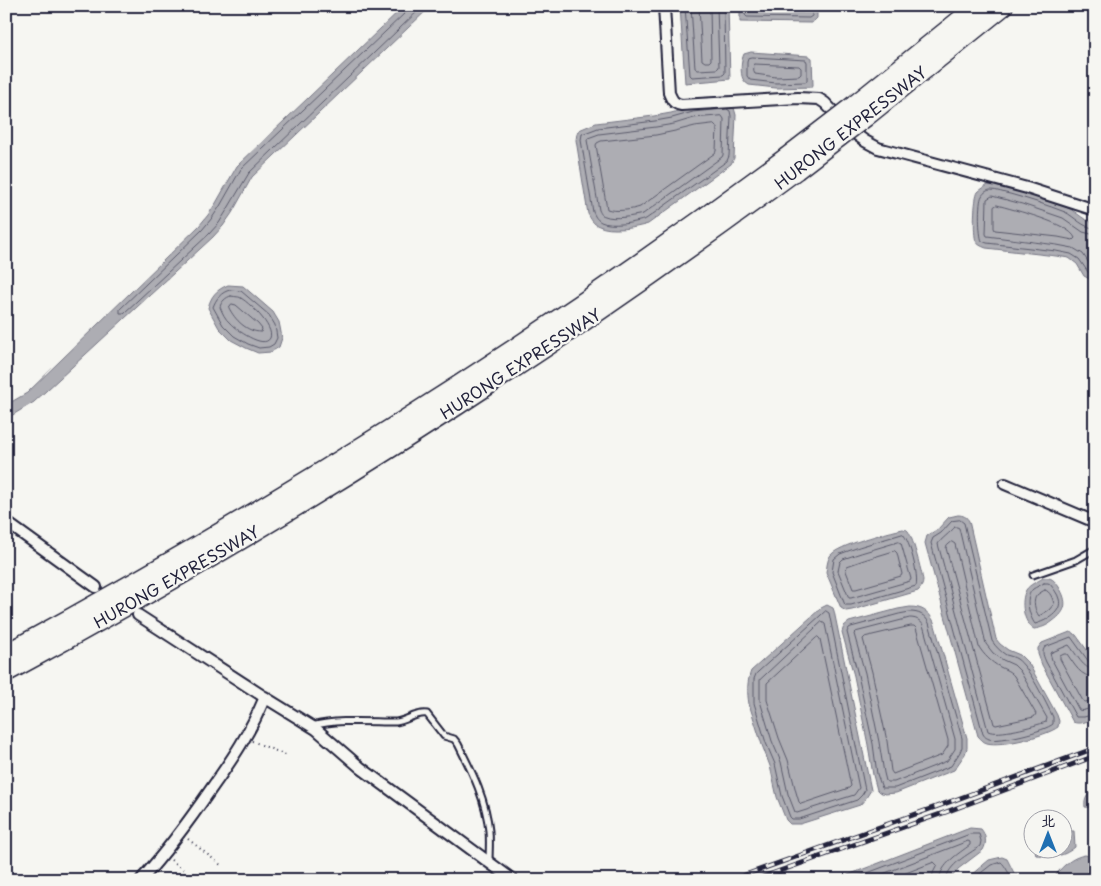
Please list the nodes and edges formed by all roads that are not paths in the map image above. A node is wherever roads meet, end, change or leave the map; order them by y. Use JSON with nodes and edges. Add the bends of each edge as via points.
{"nodes":[{"id":1,"x":664,"y":6,"type":"edge"},
{"id":2,"x":978,"y":6,"type":"edge"},
{"id":3,"x":1003,"y":6,"type":"edge"},
{"id":4,"x":860,"y":111,"type":"junction"},
{"id":5,"x":791,"y":164,"type":"junction"},
{"id":6,"x":1095,"y":210,"type":"edge"},
{"id":7,"x":1004,"y":484,"type":"dead end"},
{"id":8,"x":6,"y":522,"type":"edge"},
{"id":9,"x":1095,"y":522,"type":"edge"},
{"id":10,"x":1095,"y":549,"type":"edge"},
{"id":11,"x":1033,"y":575,"type":"dead end"},
{"id":12,"x":96,"y":586,"type":"dead end"},
{"id":13,"x":138,"y":615,"type":"dead end"},
{"id":14,"x":6,"y":654,"type":"edge"},
{"id":15,"x":6,"y":672,"type":"edge"},
{"id":16,"x":265,"y":697,"type":"junction"},
{"id":17,"x":311,"y":726,"type":"junction"},
{"id":18,"x":489,"y":863,"type":"junction"},
{"id":19,"x":141,"y":880,"type":"edge"},
{"id":20,"x":513,"y":880,"type":"edge"}],
"edges":[{"from":1,"to":6,"type":"street","via":[[669,93],[674,102],[681,105],[819,99],[853,132],[878,148]]},
{"from":2,"to":4,"type":"highway","name":"HURONG EXPRESSWAY"},
{"from":3,"to":4,"type":"highway","name":"HURONG EXPRESSWAY"},
{"from":4,"to":5,"type":"highway","name":"HURONG EXPRESSWAY","bridge":true},
{"from":5,"to":14,"type":"highway","name":"HURONG EXPRESSWAY","via":[[718,207],[604,288],[432,402],[229,527]]},
{"from":5,"to":15,"type":"highway","name":"HURONG EXPRESSWAY","via":[[613,301],[448,410],[237,541]]},
{"from":7,"to":9,"type":"street"},
{"from":8,"to":12,"type":"street"},
{"from":10,"to":11,"type":"lane","via":[[1076,560]]},
{"from":13,"to":16,"type":"street"},
{"from":16,"to":17,"type":"street"},
{"from":16,"to":19,"type":"street","via":[[246,738],[180,833]]},
{"from":17,"to":18,"type":"street","via":[[361,768]]},
{"from":17,"to":18,"type":"lane","via":[[335,722],[396,722],[427,714],[444,736],[458,744],[478,784],[488,825]]},
{"from":18,"to":20,"type":"street"}]}
